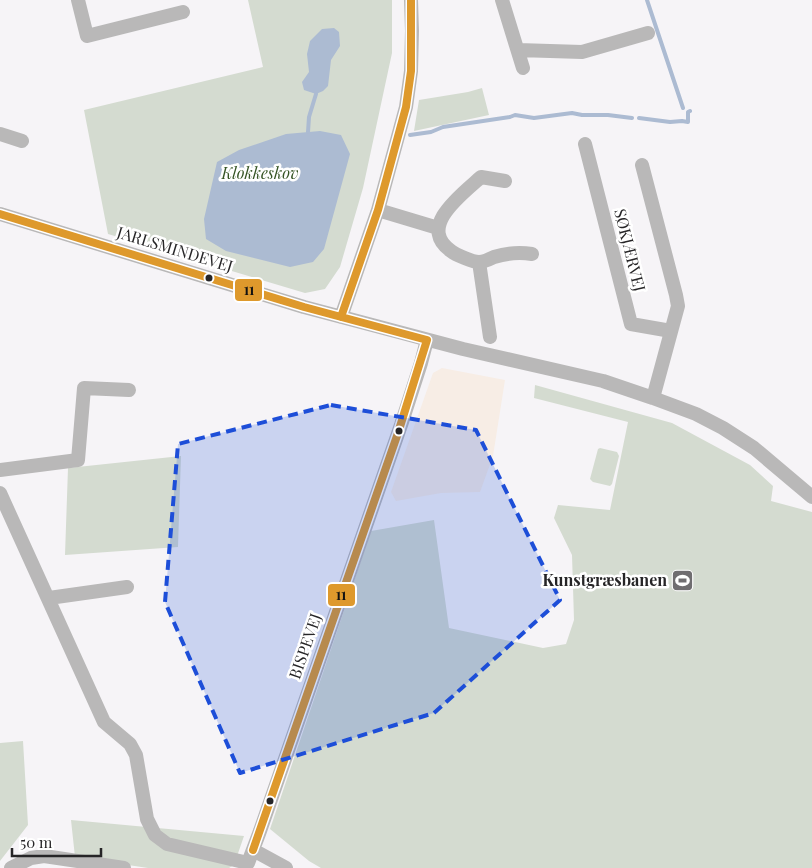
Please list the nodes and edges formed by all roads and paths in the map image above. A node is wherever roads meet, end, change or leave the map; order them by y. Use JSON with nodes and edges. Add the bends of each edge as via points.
{"nodes":[{"id":1,"x":78,"y":0,"type":"edge"},
{"id":2,"x":411,"y":0,"type":"edge"},
{"id":3,"x":502,"y":0,"type":"edge"},
{"id":4,"x":183,"y":12,"type":"dead end"},
{"id":5,"x":648,"y":34,"type":"dead end"},
{"id":6,"x":518,"y":50,"type":"junction"},
{"id":7,"x":523,"y":68,"type":"dead end"},
{"id":8,"x":0,"y":134,"type":"edge"},
{"id":9,"x":22,"y":140,"type":"dead end"},
{"id":10,"x":585,"y":144,"type":"dead end"},
{"id":11,"x":642,"y":165,"type":"dead end"},
{"id":12,"x":505,"y":181,"type":"dead end"},
{"id":13,"x":378,"y":210,"type":"junction"},
{"id":14,"x":0,"y":214,"type":"edge"},
{"id":15,"x":438,"y":228,"type":"junction"},
{"id":16,"x":532,"y":254,"type":"dead end"},
{"id":17,"x":479,"y":262,"type":"junction"},
{"id":18,"x":341,"y":317,"type":"junction"},
{"id":19,"x":672,"y":332,"type":"junction"},
{"id":20,"x":490,"y":337,"type":"dead end"},
{"id":21,"x":427,"y":340,"type":"junction"},
{"id":22,"x":130,"y":390,"type":"dead end"},
{"id":23,"x":653,"y":398,"type":"junction"},
{"id":24,"x":0,"y":470,"type":"edge"},
{"id":25,"x":0,"y":493,"type":"edge"},
{"id":26,"x":812,"y":497,"type":"edge"},
{"id":27,"x":127,"y":587,"type":"dead end"},
{"id":28,"x":49,"y":598,"type":"junction"},
{"id":29,"x":248,"y":860,"type":"edge"},
{"id":30,"x":11,"y":868,"type":"edge"},
{"id":31,"x":124,"y":868,"type":"edge"},
{"id":32,"x":286,"y":868,"type":"edge"}],
"edges":[{"from":1,"to":4,"type":"street","via":[[87,36]]},
{"from":2,"to":13,"type":"street","via":[[411,71],[406,107]]},
{"from":3,"to":6,"type":"street"},
{"from":5,"to":6,"type":"street","via":[[582,52]]},
{"from":6,"to":7,"type":"street"},
{"from":8,"to":9,"type":"street"},
{"from":10,"to":19,"type":"street","name":"SØKJÆRVEJ","via":[[631,324]]},
{"from":11,"to":19,"type":"street","name":"SØKJÆRVEJ","via":[[678,306]]},
{"from":12,"to":15,"type":"street","via":[[481,177],[453,202]]},
{"from":13,"to":15,"type":"street"},
{"from":13,"to":18,"type":"street"},
{"from":14,"to":18,"type":"street","name":"JARLSMINDEVEJ"},
{"from":15,"to":17,"type":"street","via":[[439,240],[444,247]]},
{"from":16,"to":17,"type":"street","via":[[504,254]]},
{"from":17,"to":20,"type":"street"},
{"from":18,"to":21,"type":"street","name":"JARLSMINDEVEJ"},
{"from":19,"to":23,"type":"street","name":"SØKJÆRVEJ"},
{"from":21,"to":23,"type":"street","name":"JARLSMINDEVEJ","via":[[603,381]]},
{"from":21,"to":29,"type":"street","name":"BISPEVEJ","via":[[398,433]]},
{"from":22,"to":24,"type":"street","via":[[84,388],[78,460]]},
{"from":23,"to":26,"type":"street","name":"JARLSMINDEVEJ","via":[[723,428],[754,448]]},
{"from":25,"to":28,"type":"street"},
{"from":27,"to":28,"type":"street"},
{"from":28,"to":29,"type":"street","via":[[104,722],[130,744],[136,755],[147,819],[156,835],[167,844]]},
{"from":29,"to":32,"type":"street"},
{"from":30,"to":31,"type":"street","via":[[31,858],[44,856]]}]}
